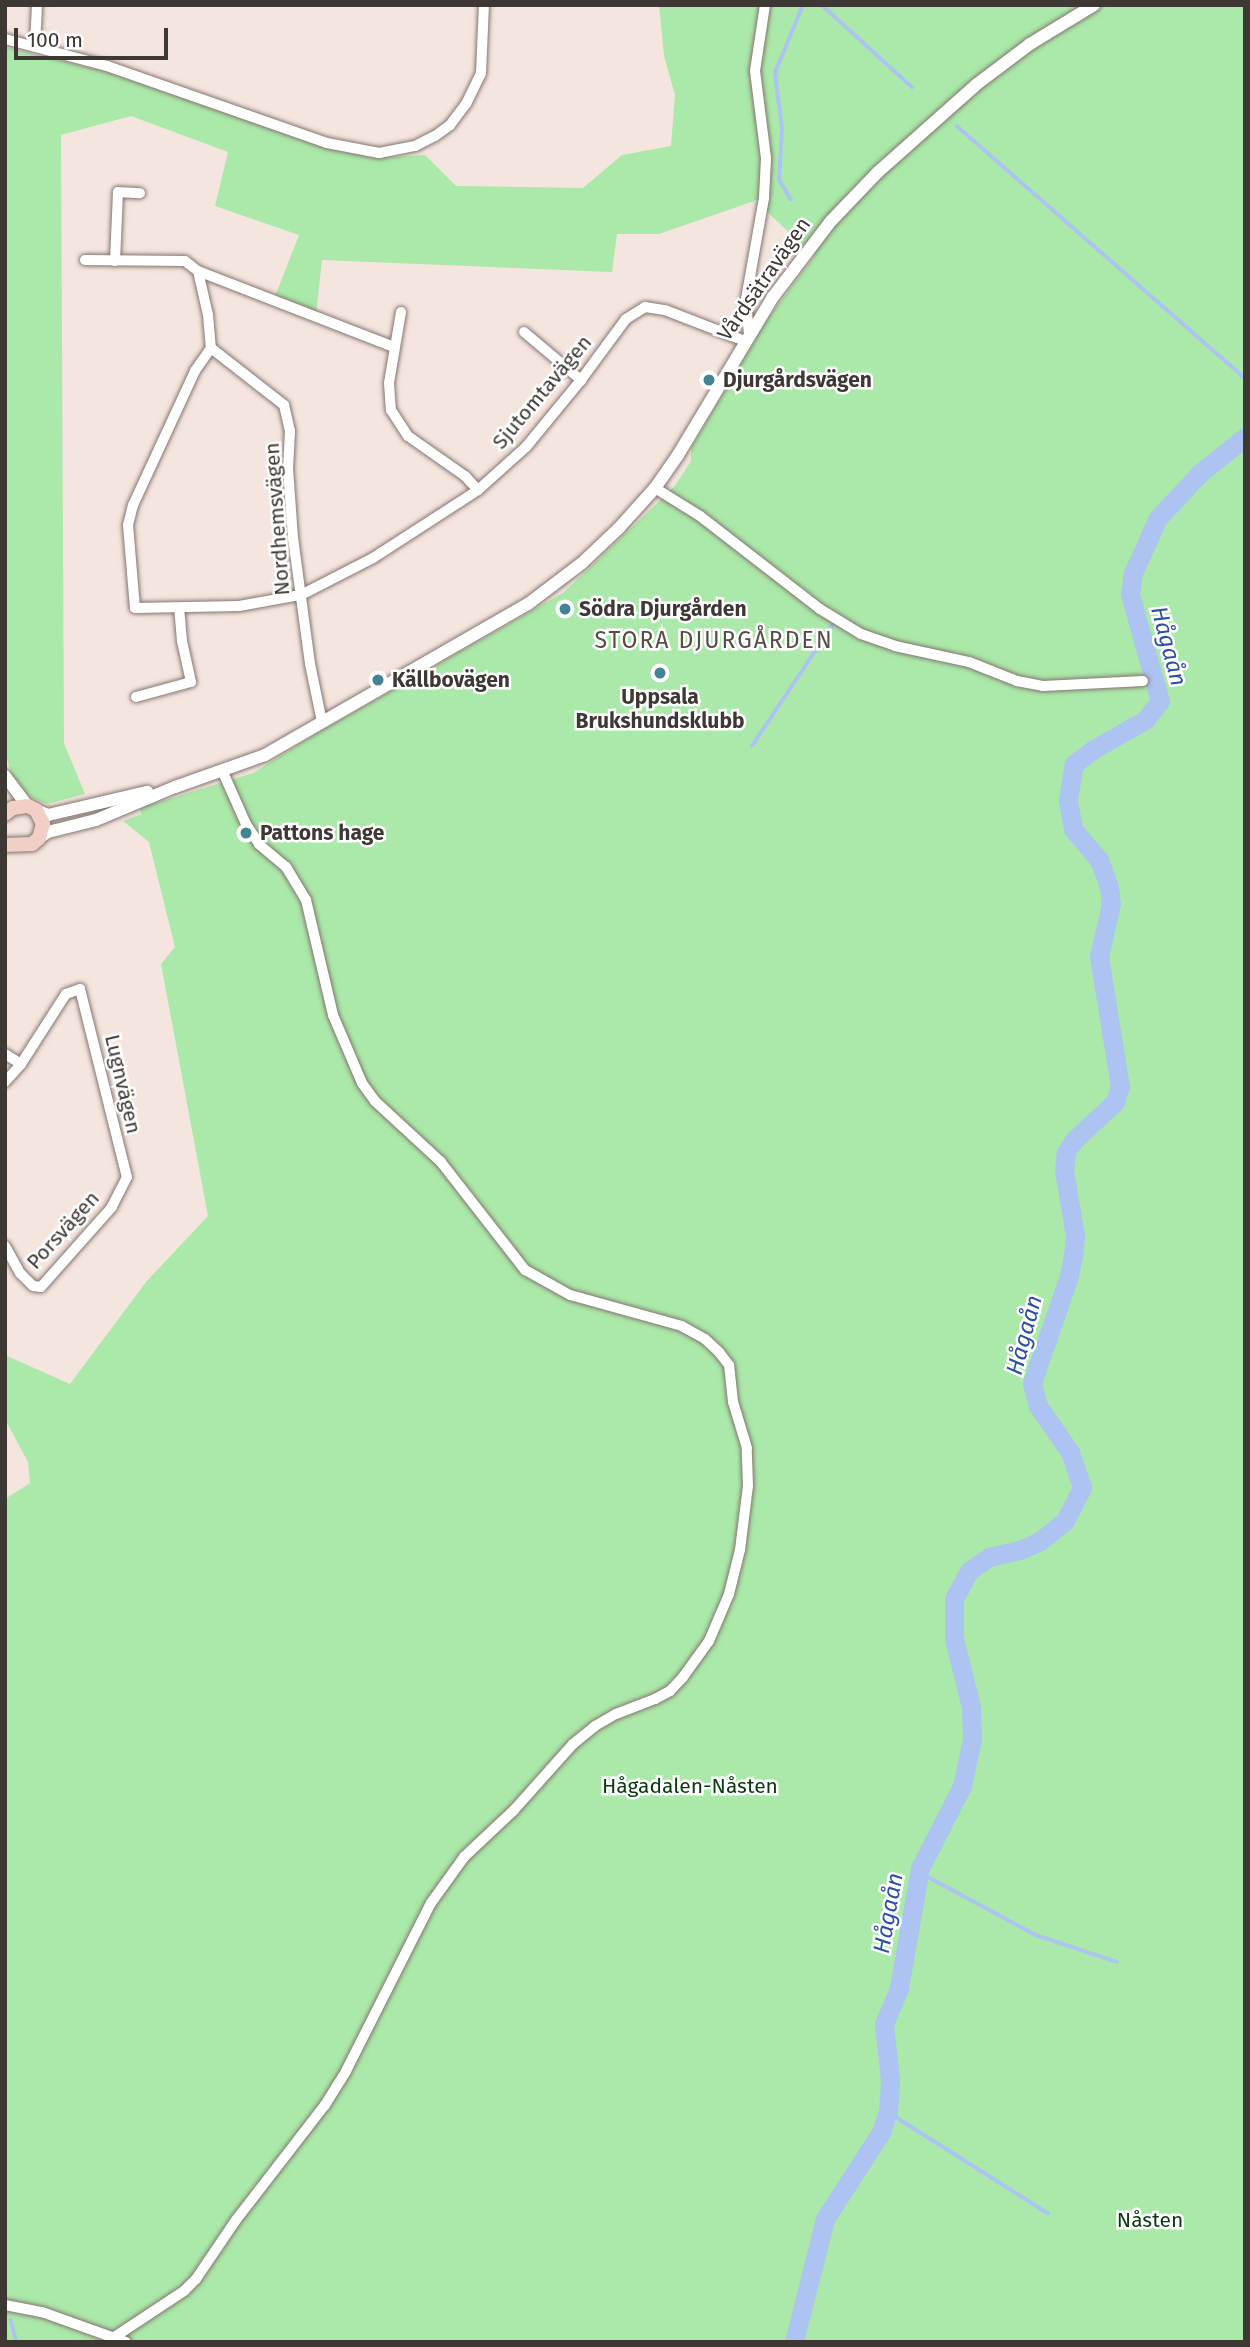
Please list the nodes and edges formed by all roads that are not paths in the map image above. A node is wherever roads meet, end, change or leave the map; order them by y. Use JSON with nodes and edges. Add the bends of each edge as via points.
{"nodes":[{"id":1,"x":37,"y":5,"type":"edge"},
{"id":2,"x":484,"y":5,"type":"edge"},
{"id":3,"x":765,"y":5,"type":"edge"},
{"id":4,"x":1094,"y":5,"type":"edge"},
{"id":5,"x":5,"y":39,"type":"edge"},
{"id":6,"x":35,"y":46,"type":"junction"},
{"id":7,"x":140,"y":193,"type":"dead end"},
{"id":8,"x":85,"y":260,"type":"dead end"},
{"id":9,"x":115,"y":261,"type":"junction"},
{"id":10,"x":198,"y":271,"type":"junction"},
{"id":11,"x":401,"y":312,"type":"dead end"},
{"id":12,"x":524,"y":332,"type":"dead end"},
{"id":13,"x":747,"y":338,"type":"junction"},
{"id":14,"x":394,"y":346,"type":"junction"},
{"id":15,"x":211,"y":348,"type":"junction"},
{"id":16,"x":581,"y":380,"type":"junction"},
{"id":17,"x":655,"y":488,"type":"junction"},
{"id":18,"x":478,"y":490,"type":"junction"},
{"id":19,"x":301,"y":595,"type":"junction"},
{"id":20,"x":179,"y":608,"type":"junction"},
{"id":21,"x":1143,"y":681,"type":"dead end"},
{"id":22,"x":136,"y":696,"type":"dead end"},
{"id":23,"x":322,"y":722,"type":"junction"},
{"id":24,"x":222,"y":771,"type":"junction"},
{"id":25,"x":5,"y":776,"type":"edge"},
{"id":26,"x":5,"y":783,"type":"edge"},
{"id":27,"x":175,"y":787,"type":"junction"},
{"id":28,"x":32,"y":808,"type":"junction"},
{"id":29,"x":5,"y":814,"type":"edge"},
{"id":30,"x":39,"y":838,"type":"junction"},
{"id":31,"x":9,"y":842,"type":"edge"},
{"id":32,"x":5,"y":1054,"type":"edge"},
{"id":33,"x":21,"y":1064,"type":"junction"},
{"id":34,"x":5,"y":1082,"type":"edge"},
{"id":35,"x":123,"y":1188,"type":"joint"},
{"id":36,"x":5,"y":1246,"type":"edge"},
{"id":37,"x":5,"y":2305,"type":"edge"},
{"id":38,"x":116,"y":2336,"type":"junction"},
{"id":39,"x":126,"y":2342,"type":"edge"}],
"edges":[{"from":1,"to":6,"type":"street"},
{"from":2,"to":6,"type":"street","via":[[481,73],[466,104],[435,136],[415,146],[379,153],[327,143],[107,66]]},
{"from":3,"to":13,"type":"street","via":[[755,71],[766,158],[764,198],[747,299]]},
{"from":4,"to":13,"type":"street","name":"Vårdsätravägen","via":[[977,83],[878,172],[824,230]]},
{"from":5,"to":6,"type":"street"},
{"from":7,"to":9,"type":"street","via":[[118,192]]},
{"from":8,"to":9,"type":"street"},
{"from":9,"to":10,"type":"street","via":[[185,261]]},
{"from":10,"to":14,"type":"street"},
{"from":10,"to":15,"type":"street"},
{"from":11,"to":14,"type":"street"},
{"from":12,"to":16,"type":"street"},
{"from":13,"to":16,"type":"street","name":"Sjutomtavägen","via":[[645,307],[626,319]]},
{"from":13,"to":17,"type":"street","name":"Vårdsätravägen"},
{"from":14,"to":18,"type":"street","via":[[391,410],[408,436]]},
{"from":15,"to":19,"type":"street","name":"Nordhemsvägen","via":[[284,405],[290,431],[288,468]]},
{"from":15,"to":20,"type":"street","via":[[195,371],[144,478],[128,525],[135,608]]},
{"from":16,"to":18,"type":"street","name":"Sjutomtavägen","via":[[526,447]]},
{"from":17,"to":21,"type":"street","via":[[861,634],[1043,686]]},
{"from":17,"to":23,"type":"street","name":"Vårdsätravägen","via":[[582,563],[528,604]]},
{"from":18,"to":19,"type":"street","name":"Sjutomtavägen","via":[[384,552]]},
{"from":19,"to":20,"type":"street","via":[[239,606]]},
{"from":19,"to":23,"type":"street","name":"Nordhemsvägen"},
{"from":20,"to":22,"type":"street","via":[[191,682]]},
{"from":23,"to":24,"type":"street","name":"Vårdsätravägen","via":[[265,755]]},
{"from":24,"to":27,"type":"street","name":"Vårdsätravägen"},
{"from":24,"to":38,"type":"street","via":[[259,844],[286,867],[306,900],[333,1015],[362,1083],[440,1162],[526,1270],[570,1295],[682,1325],[719,1352],[729,1365],[733,1402],[747,1448],[748,1486],[729,1594],[709,1641],[683,1677],[670,1691],[616,1714],[573,1744],[464,1857],[431,1903],[325,2105],[196,2279]]},
{"from":25,"to":28,"type":"street"},
{"from":26,"to":29,"type":"street"},
{"from":27,"to":28,"type":"street","name":"Vårdsätravägen","via":[[48,815]]},
{"from":27,"to":30,"type":"street","name":"Vårdsätravägen"},
{"from":28,"to":29,"type":"main road","via":[[13,808]]},
{"from":28,"to":30,"type":"main road","via":[[43,824]]},
{"from":30,"to":31,"type":"main road","via":[[32,845]]},
{"from":32,"to":33,"type":"street"},
{"from":33,"to":34,"type":"street"},
{"from":33,"to":35,"type":"street","name":"Lugnvägen","via":[[66,994],[79,989],[127,1177]]},
{"from":35,"to":36,"type":"street","name":"Porsvägen","via":[[112,1207],[41,1287],[33,1286],[20,1273]]},
{"from":37,"to":38,"type":"street"},
{"from":38,"to":39,"type":"street"}]}
